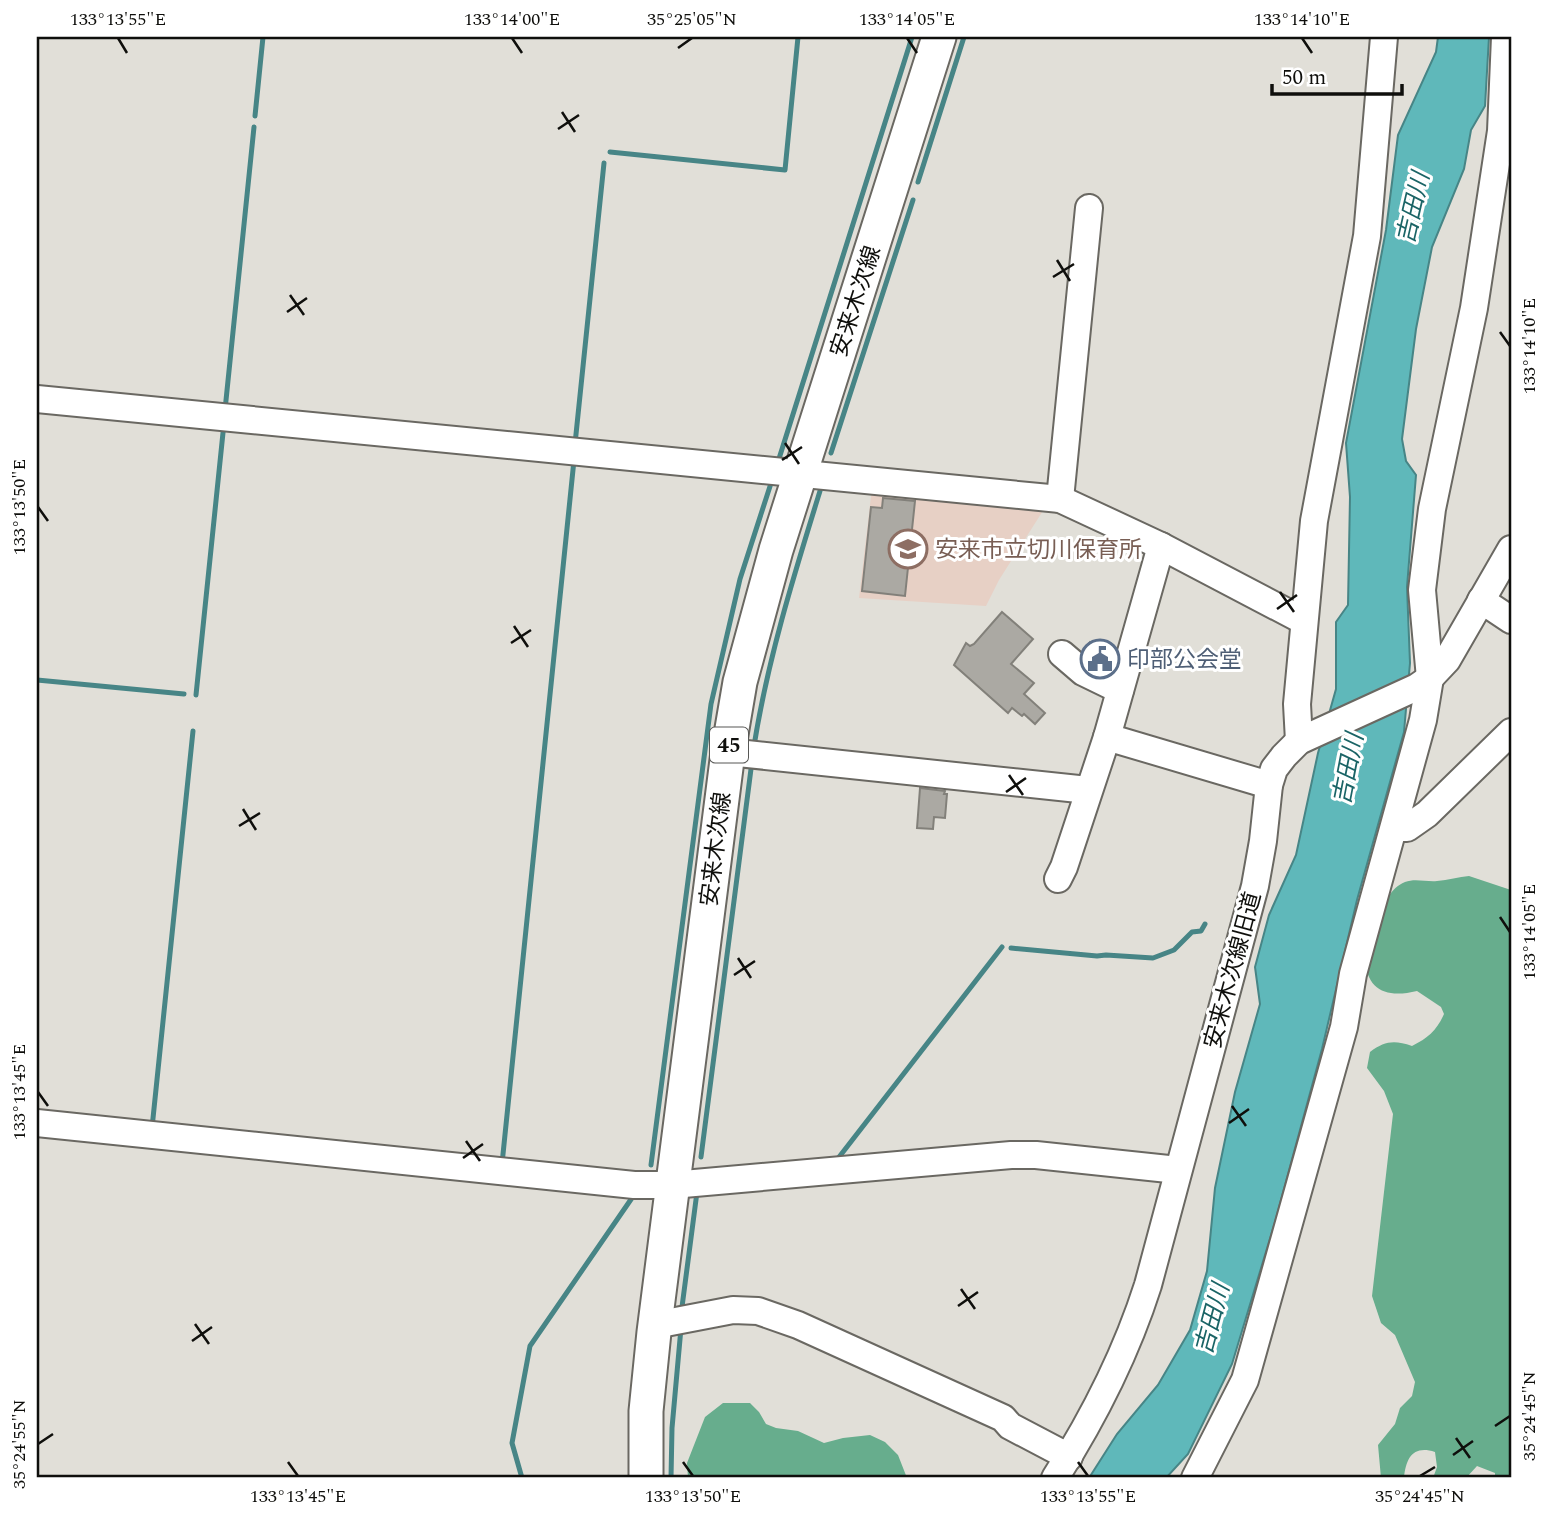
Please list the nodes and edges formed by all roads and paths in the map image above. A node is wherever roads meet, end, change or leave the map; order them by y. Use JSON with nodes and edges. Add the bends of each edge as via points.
{"nodes":[{"id":1,"x":939,"y":37,"type":"edge"},
{"id":2,"x":1384,"y":37,"type":"edge"},
{"id":3,"x":1505,"y":37,"type":"edge"},
{"id":4,"x":1089,"y":208,"type":"dead end"},
{"id":5,"x":37,"y":398,"type":"edge"},
{"id":6,"x":800,"y":473,"type":"junction"},
{"id":7,"x":1060,"y":499,"type":"junction"},
{"id":8,"x":1161,"y":546,"type":"junction"},
{"id":9,"x":1511,"y":550,"type":"edge"},
{"id":10,"x":1481,"y":600,"type":"junction"},
{"id":11,"x":1511,"y":620,"type":"edge"},
{"id":12,"x":1304,"y":621,"type":"junction"},
{"id":13,"x":1062,"y":654,"type":"dead end"},
{"id":14,"x":1424,"y":683,"type":"junction"},
{"id":15,"x":1120,"y":690,"type":"junction"},
{"id":16,"x":1511,"y":732,"type":"edge"},
{"id":17,"x":1107,"y":737,"type":"junction"},
{"id":18,"x":1302,"y":739,"type":"junction"},
{"id":19,"x":728,"y":752,"type":"junction"},
{"id":20,"x":1269,"y":785,"type":"junction"},
{"id":21,"x":1088,"y":790,"type":"junction"},
{"id":22,"x":1394,"y":828,"type":"junction"},
{"id":23,"x":1058,"y":879,"type":"dead end"},
{"id":24,"x":37,"y":1123,"type":"edge"},
{"id":25,"x":1178,"y":1170,"type":"junction"},
{"id":26,"x":672,"y":1185,"type":"junction"},
{"id":27,"x":655,"y":1325,"type":"junction"},
{"id":28,"x":1062,"y":1468,"type":"edge"},
{"id":29,"x":646,"y":1478,"type":"edge"},
{"id":30,"x":1195,"y":1478,"type":"edge"}],
"edges":[{"from":1,"to":6,"type":"main road","name":"安来木次線","number":"45"},
{"from":2,"to":12,"type":"street","via":[[1367,236],[1320,480]]},
{"from":3,"to":14,"type":"street","via":[[1501,131],[1474,308],[1432,509],[1422,590]]},
{"from":4,"to":7,"type":"street"},
{"from":5,"to":6,"type":"street"},
{"from":6,"to":7,"type":"street"},
{"from":6,"to":19,"type":"main road","name":"安来木次線","number":"45","via":[[752,635]]},
{"from":7,"to":8,"type":"street"},
{"from":8,"to":12,"type":"street"},
{"from":8,"to":15,"type":"street"},
{"from":9,"to":10,"type":"street","name":"安来木次線旧道"},
{"from":10,"to":11,"type":"street"},
{"from":10,"to":14,"type":"street","name":"安来木次線旧道","via":[[1447,660]]},
{"from":12,"to":18,"type":"street","via":[[1297,704]]},
{"from":13,"to":15,"type":"street","via":[[1083,672]]},
{"from":14,"to":18,"type":"street","name":"安来木次線旧道"},
{"from":14,"to":22,"type":"street","via":[[1423,720]]},
{"from":15,"to":17,"type":"street"},
{"from":16,"to":22,"type":"street","via":[[1427,814],[1407,828]]},
{"from":17,"to":20,"type":"street"},
{"from":17,"to":21,"type":"street"},
{"from":18,"to":20,"type":"street","name":"安来木次線旧道","via":[[1274,769]]},
{"from":19,"to":21,"type":"street"},
{"from":19,"to":26,"type":"main road","name":"安来木次線","number":"45"},
{"from":20,"to":25,"type":"street","name":"安来木次線旧道","via":[[1255,886]]},
{"from":21,"to":23,"type":"street"},
{"from":22,"to":30,"type":"street","via":[[1353,974],[1344,1027],[1245,1380]]},
{"from":24,"to":26,"type":"street","via":[[634,1185]]},
{"from":25,"to":26,"type":"street","via":[[1011,1155]]},
{"from":25,"to":28,"type":"street","name":"安来木次線旧道","via":[[1128,1344]]},
{"from":26,"to":27,"type":"main road","name":"安来木次線","number":"45"},
{"from":27,"to":28,"type":"street","via":[[733,1310],[758,1311],[1003,1418]]},
{"from":27,"to":29,"type":"main road","name":"安来木次線","number":"45","via":[[646,1411]]}]}
